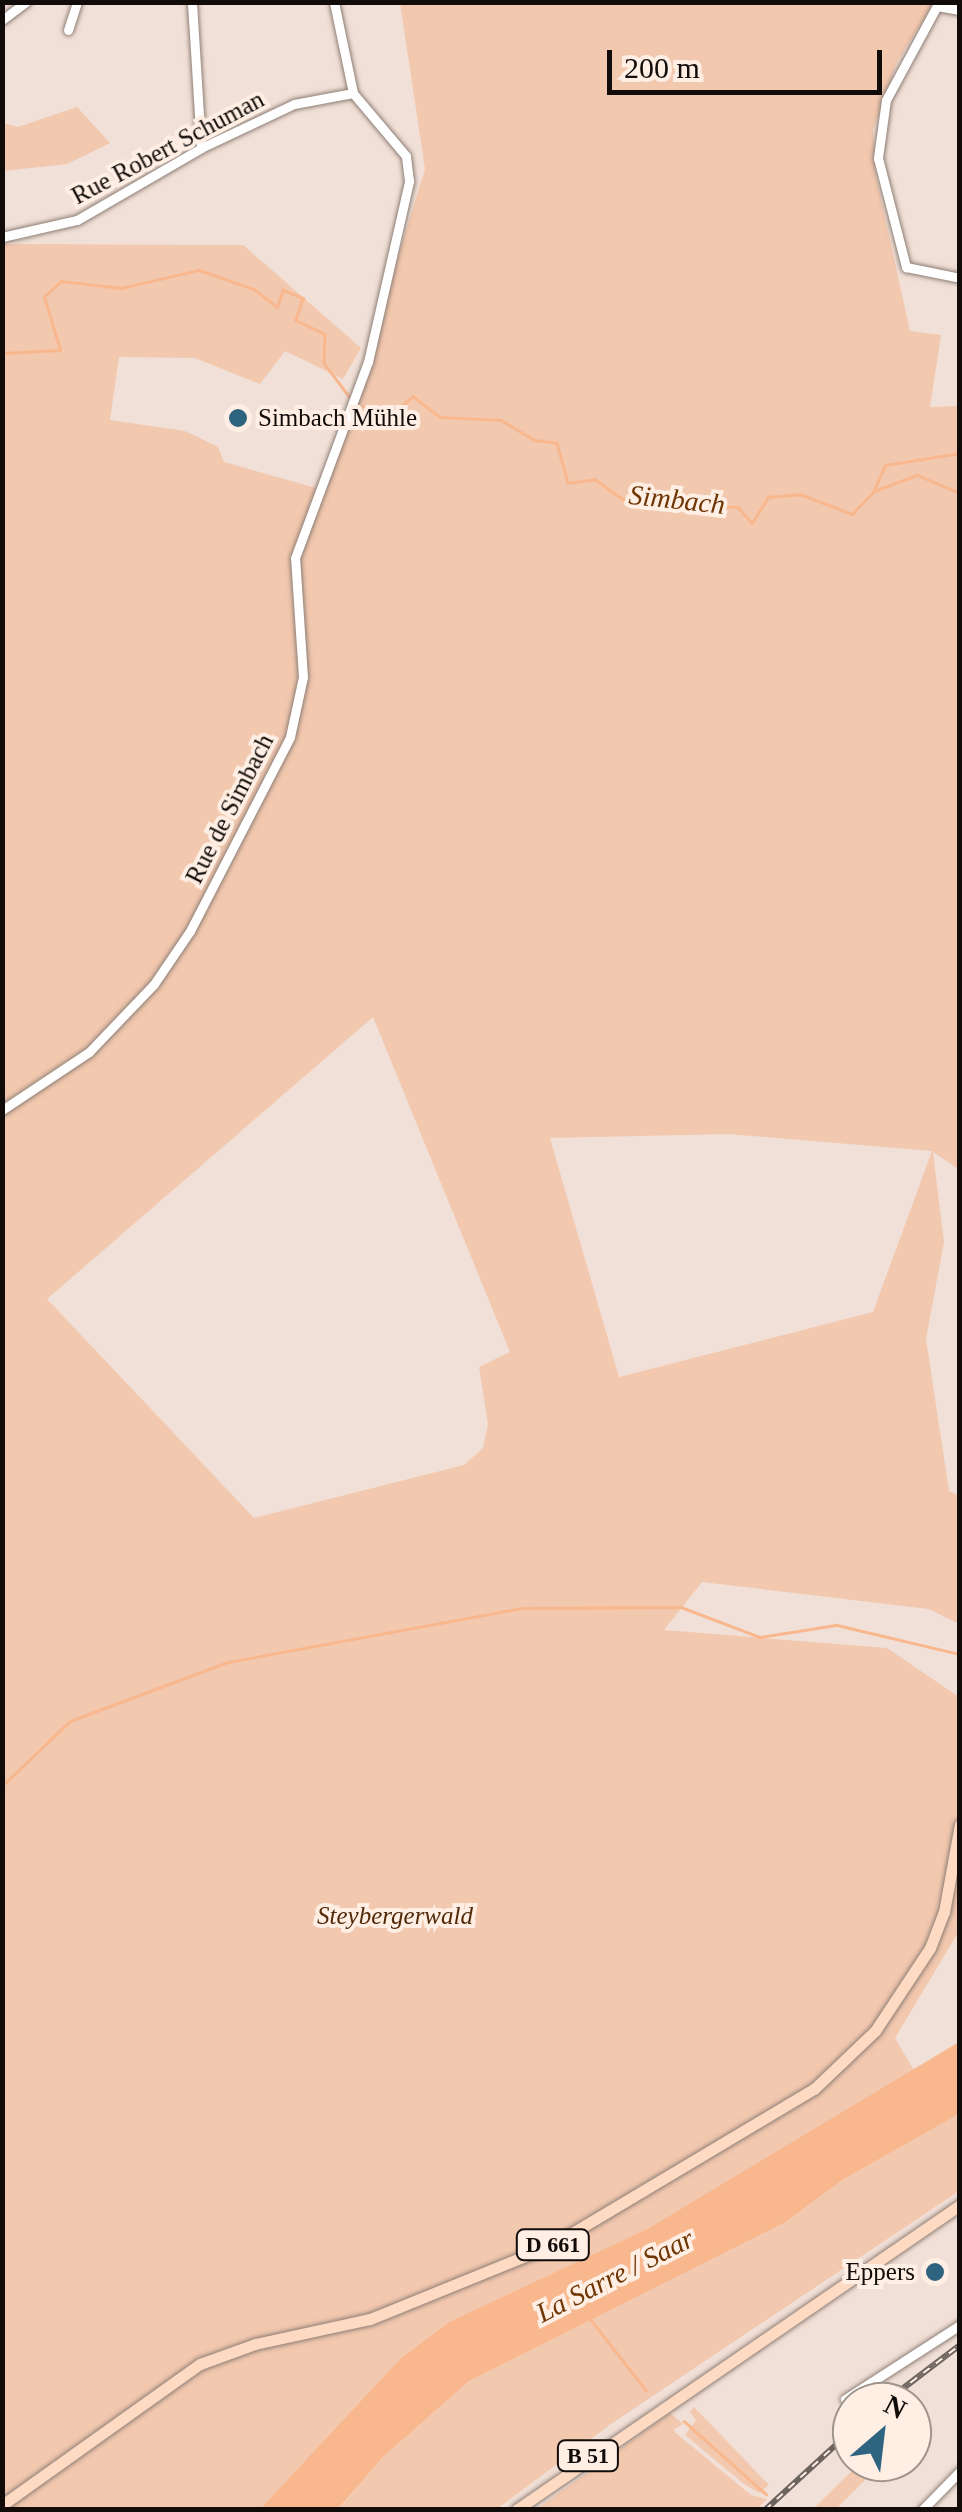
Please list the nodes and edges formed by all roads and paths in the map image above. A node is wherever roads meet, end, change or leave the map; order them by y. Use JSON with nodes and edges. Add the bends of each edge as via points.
{"nodes":[{"id":1,"x":26,"y":2,"type":"edge"},
{"id":2,"x":77,"y":2,"type":"edge"},
{"id":3,"x":334,"y":2,"type":"edge"},
{"id":4,"x":192,"y":3,"type":"edge"},
{"id":5,"x":938,"y":4,"type":"edge"},
{"id":6,"x":960,"y":10,"type":"edge"},
{"id":7,"x":2,"y":20,"type":"edge"},
{"id":8,"x":68,"y":30,"type":"dead end"},
{"id":9,"x":353,"y":93,"type":"junction"},
{"id":10,"x":201,"y":148,"type":"junction"},
{"id":11,"x":2,"y":237,"type":"edge"},
{"id":12,"x":960,"y":278,"type":"edge"},
{"id":13,"x":2,"y":1110,"type":"edge"},
{"id":14,"x":960,"y":1824,"type":"edge"},
{"id":15,"x":960,"y":2206,"type":"edge"},
{"id":16,"x":960,"y":2325,"type":"edge"},
{"id":17,"x":871,"y":2382,"type":"edge"},
{"id":18,"x":960,"y":2470,"type":"edge"},
{"id":19,"x":2,"y":2504,"type":"edge"},
{"id":20,"x":926,"y":2508,"type":"edge"},
{"id":21,"x":516,"y":2510,"type":"edge"}],
"edges":[{"from":1,"to":7,"type":"street"},
{"from":2,"to":8,"type":"street"},
{"from":3,"to":9,"type":"street","name":"Rue de Simbach"},
{"from":4,"to":10,"type":"street"},
{"from":5,"to":6,"type":"street"},
{"from":5,"to":12,"type":"street","via":[[879,124],[878,158],[910,272]]},
{"from":9,"to":10,"type":"street","name":"Rue Robert Schuman","via":[[294,104]]},
{"from":9,"to":13,"type":"street","name":"Rue de Simbach","via":[[406,156],[409,182],[368,362],[295,558],[303,677],[290,737],[190,931],[154,984],[88,1052]]},
{"from":10,"to":11,"type":"street","name":"Rue Robert Schuman","via":[[77,220]]},
{"from":14,"to":19,"type":"main road","number":"D 661","via":[[944,1912],[930,1948],[875,2031],[814,2088],[552,2245],[370,2319],[255,2344],[200,2364]]},
{"from":15,"to":21,"type":"main road","number":"B 51","via":[[661,2404]]},
{"from":16,"to":17,"type":"street"},
{"from":18,"to":20,"type":"street"}]}
